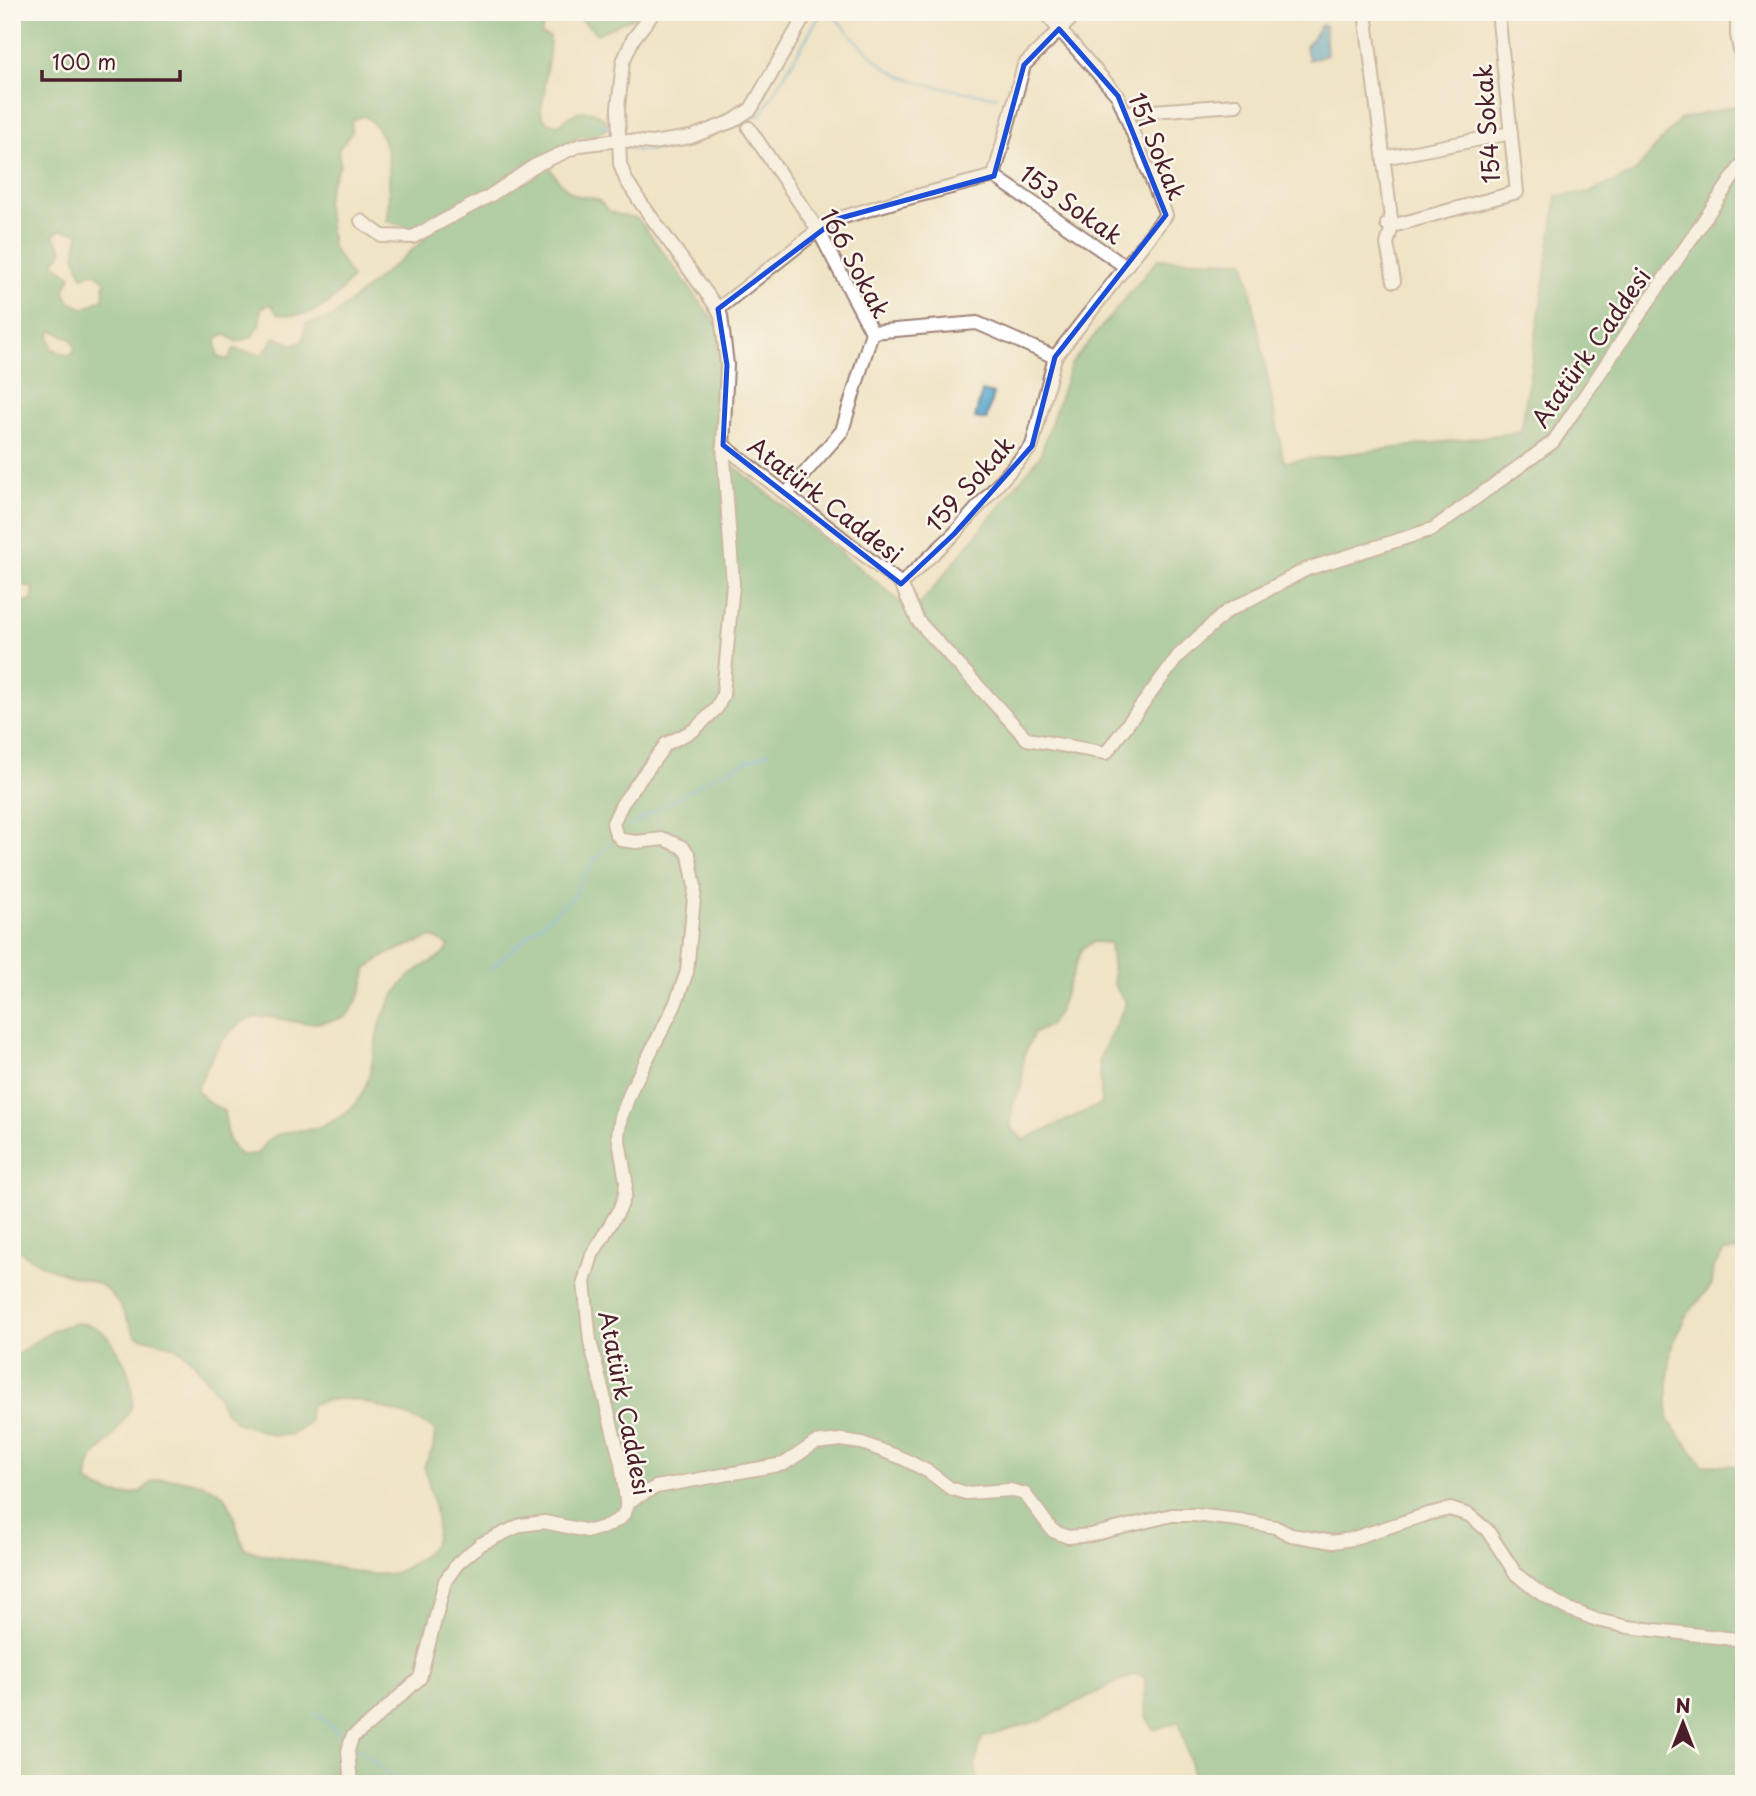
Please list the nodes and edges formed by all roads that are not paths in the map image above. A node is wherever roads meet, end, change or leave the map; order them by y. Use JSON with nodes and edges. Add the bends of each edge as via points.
{"nodes":[{"id":1,"x":654,"y":12,"type":"edge"},
{"id":2,"x":807,"y":12,"type":"edge"},
{"id":3,"x":1044,"y":12,"type":"edge"},
{"id":4,"x":1078,"y":12,"type":"edge"},
{"id":5,"x":1365,"y":12,"type":"edge"},
{"id":6,"x":1498,"y":12,"type":"edge"},
{"id":7,"x":1737,"y":12,"type":"edge"},
{"id":8,"x":1059,"y":29,"type":"junction"},
{"id":9,"x":1744,"y":72,"type":"edge"},
{"id":10,"x":1236,"y":105,"type":"dead end"},
{"id":11,"x":1125,"y":113,"type":"junction"},
{"id":12,"x":748,"y":128,"type":"dead end"},
{"id":13,"x":1511,"y":133,"type":"junction"},
{"id":14,"x":619,"y":140,"type":"junction"},
{"id":15,"x":1384,"y":158,"type":"junction"},
{"id":16,"x":1744,"y":161,"type":"edge"},
{"id":17,"x":994,"y":176,"type":"junction"},
{"id":18,"x":361,"y":222,"type":"dead end"},
{"id":19,"x":1390,"y":225,"type":"junction"},
{"id":20,"x":818,"y":230,"type":"junction"},
{"id":21,"x":1126,"y":267,"type":"junction"},
{"id":22,"x":1394,"y":281,"type":"dead end"},
{"id":23,"x":718,"y":309,"type":"junction"},
{"id":24,"x":872,"y":332,"type":"junction"},
{"id":25,"x":1055,"y":356,"type":"junction"},
{"id":26,"x":723,"y":445,"type":"junction"},
{"id":27,"x":787,"y":493,"type":"junction"},
{"id":28,"x":901,"y":584,"type":"junction"},
{"id":29,"x":626,"y":1503,"type":"junction"},
{"id":30,"x":1744,"y":1640,"type":"edge"},
{"id":31,"x":351,"y":1784,"type":"edge"}],
"edges":[{"from":1,"to":14,"type":"street","name":"Atatürk Caddesi","via":[[633,39],[623,62]]},
{"from":2,"to":14,"type":"street","via":[[751,109],[691,137],[652,143]]},
{"from":3,"to":8,"type":"street","name":"151 Sokak"},
{"from":4,"to":8,"type":"street"},
{"from":5,"to":15,"type":"street"},
{"from":6,"to":13,"type":"street","name":"154 Sokak"},
{"from":7,"to":9,"type":"street"},
{"from":8,"to":11,"type":"street","name":"151 Sokak","via":[[1118,96]]},
{"from":8,"to":17,"type":"street","via":[[1024,65]]},
{"from":10,"to":11,"type":"street"},
{"from":11,"to":21,"type":"street","name":"151 Sokak","via":[[1166,215]]},
{"from":12,"to":20,"type":"street","name":"166 Sokak"},
{"from":13,"to":15,"type":"street"},
{"from":13,"to":19,"type":"street","name":"154 Sokak","via":[[1517,192]]},
{"from":14,"to":18,"type":"street","via":[[580,145],[534,166],[413,237],[382,236]]},
{"from":14,"to":23,"type":"street","name":"Atatürk Caddesi","via":[[626,180]]},
{"from":15,"to":19,"type":"street"},
{"from":16,"to":28,"type":"street","name":"Atatürk Caddesi","via":[[1553,442],[1433,528],[1307,569],[1226,612],[1179,655],[1106,753],[1027,739],[918,621]]},
{"from":17,"to":20,"type":"street","via":[[858,211]]},
{"from":17,"to":21,"type":"street","name":"153 Sokak"},
{"from":19,"to":22,"type":"street","via":[[1387,244]]},
{"from":20,"to":23,"type":"street"},
{"from":20,"to":24,"type":"street","name":"166 Sokak"},
{"from":21,"to":25,"type":"street"},
{"from":23,"to":26,"type":"street","name":"Atatürk Caddesi","via":[[727,365]]},
{"from":24,"to":25,"type":"street","via":[[977,323]]},
{"from":24,"to":27,"type":"street","name":"166 Sokak","via":[[842,431]]},
{"from":25,"to":28,"type":"street","name":"159 Sokak","via":[[1032,446],[954,534]]},
{"from":26,"to":27,"type":"street","name":"Atatürk Caddesi"},
{"from":26,"to":29,"type":"street","name":"Atatürk Caddesi","via":[[733,584],[723,695],[717,708],[694,730],[666,744],[613,823],[622,840],[664,839],[682,847],[689,855],[695,887],[687,972],[621,1117],[618,1135],[625,1195],[592,1255],[584,1282],[590,1341],[621,1463]]},
{"from":27,"to":28,"type":"street","name":"Atatürk Caddesi"},
{"from":29,"to":30,"type":"street","via":[[656,1487],[784,1464],[815,1443],[841,1440],[902,1458],[966,1493],[1010,1490],[1025,1494],[1053,1531],[1068,1537],[1171,1515],[1195,1515],[1275,1527],[1291,1535],[1333,1542],[1450,1509],[1469,1515],[1487,1530],[1516,1574],[1566,1608],[1628,1627]]},
{"from":29,"to":31,"type":"street","name":"Atatürk Caddesi","via":[[621,1518],[605,1527],[588,1531],[544,1522],[521,1525],[481,1544],[458,1563],[445,1581],[420,1678],[352,1737],[348,1751]]}]}
